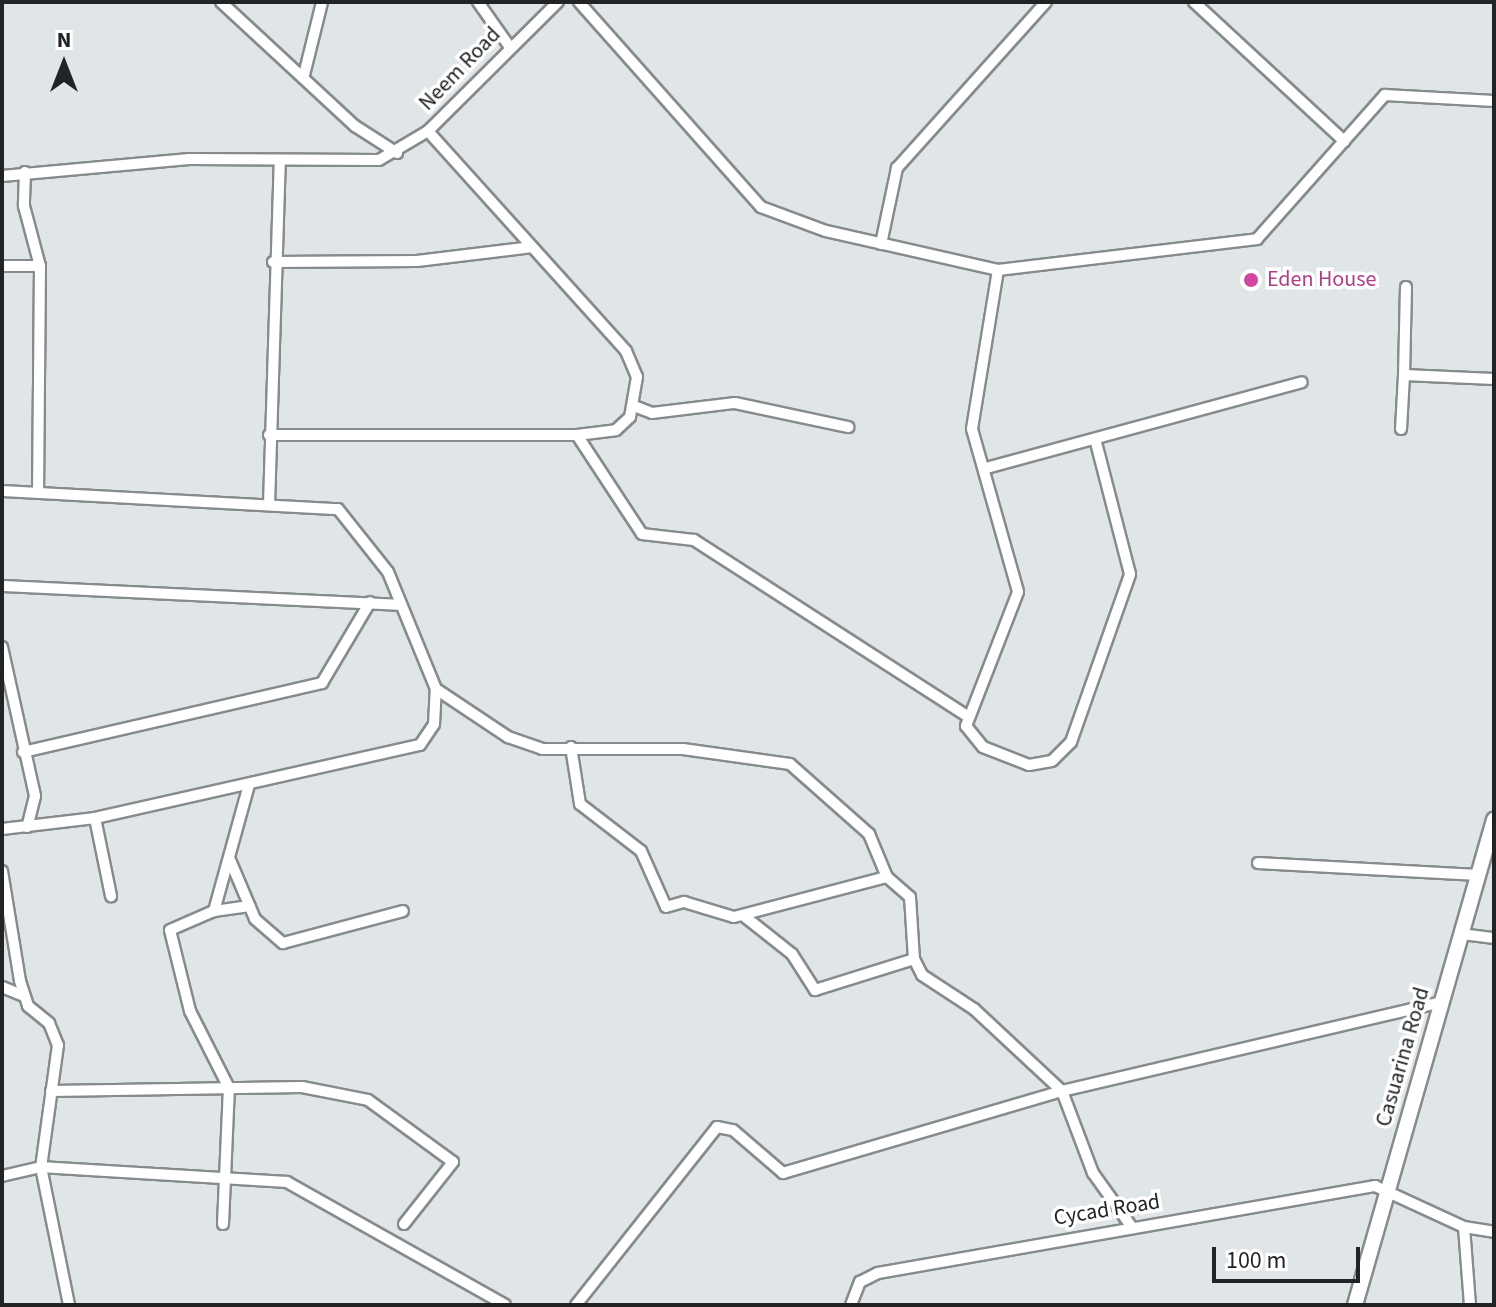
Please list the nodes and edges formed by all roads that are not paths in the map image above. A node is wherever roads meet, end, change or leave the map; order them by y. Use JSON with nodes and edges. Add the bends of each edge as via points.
{"nodes":[{"id":1,"x":221,"y":2,"type":"edge"},
{"id":2,"x":322,"y":2,"type":"edge"},
{"id":3,"x":478,"y":2,"type":"edge"},
{"id":4,"x":558,"y":2,"type":"edge"},
{"id":5,"x":579,"y":2,"type":"edge"},
{"id":6,"x":1046,"y":2,"type":"edge"},
{"id":7,"x":1194,"y":2,"type":"edge"},
{"id":8,"x":509,"y":46,"type":"junction"},
{"id":9,"x":304,"y":75,"type":"junction"},
{"id":10,"x":1494,"y":101,"type":"edge"},
{"id":11,"x":428,"y":131,"type":"junction"},
{"id":12,"x":1344,"y":141,"type":"junction"},
{"id":13,"x":397,"y":153,"type":"junction"},
{"id":14,"x":280,"y":161,"type":"junction"},
{"id":15,"x":25,"y":172,"type":"junction"},
{"id":16,"x":2,"y":176,"type":"edge"},
{"id":17,"x":881,"y":244,"type":"junction"},
{"id":18,"x":532,"y":247,"type":"junction"},
{"id":19,"x":273,"y":262,"type":"junction"},
{"id":20,"x":2,"y":266,"type":"edge"},
{"id":21,"x":40,"y":266,"type":"junction"},
{"id":22,"x":998,"y":270,"type":"junction"},
{"id":23,"x":1406,"y":287,"type":"dead end"},
{"id":24,"x":1404,"y":375,"type":"junction"},
{"id":25,"x":1494,"y":379,"type":"edge"},
{"id":26,"x":1302,"y":382,"type":"dead end"},
{"id":27,"x":634,"y":406,"type":"junction"},
{"id":28,"x":848,"y":427,"type":"dead end"},
{"id":29,"x":1401,"y":429,"type":"dead end"},
{"id":30,"x":269,"y":435,"type":"junction"},
{"id":31,"x":577,"y":435,"type":"junction"},
{"id":32,"x":1096,"y":443,"type":"junction"},
{"id":33,"x":986,"y":468,"type":"junction"},
{"id":34,"x":2,"y":491,"type":"edge"},
{"id":35,"x":38,"y":491,"type":"junction"},
{"id":36,"x":269,"y":505,"type":"junction"},
{"id":37,"x":2,"y":586,"type":"edge"},
{"id":38,"x":370,"y":602,"type":"junction"},
{"id":39,"x":398,"y":605,"type":"junction"},
{"id":40,"x":2,"y":647,"type":"edge"},
{"id":41,"x":436,"y":689,"type":"junction"},
{"id":42,"x":967,"y":716,"type":"junction"},
{"id":43,"x":571,"y":747,"type":"junction"},
{"id":44,"x":23,"y":752,"type":"junction"},
{"id":45,"x":249,"y":785,"type":"junction"},
{"id":46,"x":95,"y":818,"type":"junction"},
{"id":47,"x":1494,"y":820,"type":"edge"},
{"id":48,"x":27,"y":827,"type":"junction"},
{"id":49,"x":2,"y":829,"type":"edge"},
{"id":50,"x":230,"y":860,"type":"junction"},
{"id":51,"x":1258,"y":863,"type":"dead end"},
{"id":52,"x":2,"y":871,"type":"edge"},
{"id":53,"x":1478,"y":875,"type":"junction"},
{"id":54,"x":887,"y":877,"type":"junction"},
{"id":55,"x":111,"y":896,"type":"dead end"},
{"id":56,"x":250,"y":906,"type":"junction"},
{"id":57,"x":214,"y":911,"type":"junction"},
{"id":58,"x":403,"y":911,"type":"dead end"},
{"id":59,"x":744,"y":916,"type":"junction"},
{"id":60,"x":1461,"y":934,"type":"junction"},
{"id":61,"x":1494,"y":938,"type":"edge"},
{"id":62,"x":914,"y":959,"type":"junction"},
{"id":63,"x":2,"y":987,"type":"edge"},
{"id":64,"x":24,"y":996,"type":"junction"},
{"id":65,"x":1441,"y":1002,"type":"junction"},
{"id":66,"x":229,"y":1088,"type":"junction"},
{"id":67,"x":51,"y":1091,"type":"junction"},
{"id":68,"x":1062,"y":1091,"type":"junction"},
{"id":69,"x":41,"y":1167,"type":"junction"},
{"id":70,"x":3,"y":1176,"type":"edge"},
{"id":71,"x":223,"y":1181,"type":"junction"},
{"id":72,"x":2,"y":1189,"type":"edge"},
{"id":73,"x":1388,"y":1190,"type":"junction"},
{"id":74,"x":223,"y":1224,"type":"dead end"},
{"id":75,"x":404,"y":1224,"type":"dead end"},
{"id":76,"x":1131,"y":1226,"type":"junction"},
{"id":77,"x":1464,"y":1227,"type":"junction"},
{"id":78,"x":1494,"y":1232,"type":"edge"},
{"id":79,"x":500,"y":1304,"type":"edge"},
{"id":80,"x":69,"y":1305,"type":"edge"},
{"id":81,"x":576,"y":1305,"type":"edge"},
{"id":82,"x":851,"y":1305,"type":"edge"},
{"id":83,"x":1355,"y":1305,"type":"edge"},
{"id":84,"x":1470,"y":1305,"type":"edge"}],
"edges":[{"from":1,"to":9,"type":"street"},
{"from":2,"to":9,"type":"street"},
{"from":3,"to":8,"type":"street"},
{"from":4,"to":8,"type":"street","name":"Neem Road"},
{"from":5,"to":17,"type":"street","via":[[751,199],[785,219]]},
{"from":6,"to":17,"type":"street","via":[[897,168]]},
{"from":7,"to":12,"type":"street"},
{"from":8,"to":11,"type":"street","name":"Neem Road"},
{"from":9,"to":13,"type":"street","via":[[355,126]]},
{"from":10,"to":12,"type":"street","via":[[1394,92],[1372,104]]},
{"from":11,"to":13,"type":"street","name":"Neem Road"},
{"from":11,"to":18,"type":"street"},
{"from":12,"to":22,"type":"street","via":[[1257,239]]},
{"from":13,"to":14,"type":"street","via":[[365,163]]},
{"from":14,"to":15,"type":"street"},
{"from":14,"to":19,"type":"street"},
{"from":15,"to":16,"type":"street"},
{"from":15,"to":21,"type":"street","via":[[24,206]]},
{"from":17,"to":22,"type":"street"},
{"from":18,"to":19,"type":"street","via":[[417,261]]},
{"from":18,"to":27,"type":"street","via":[[626,351],[637,377]]},
{"from":19,"to":30,"type":"street"},
{"from":20,"to":21,"type":"street"},
{"from":21,"to":35,"type":"street"},
{"from":22,"to":33,"type":"street","via":[[972,424]]},
{"from":23,"to":24,"type":"street"},
{"from":24,"to":25,"type":"street"},
{"from":24,"to":29,"type":"street"},
{"from":26,"to":32,"type":"street"},
{"from":27,"to":28,"type":"street","via":[[667,413],[735,403]]},
{"from":27,"to":31,"type":"street","via":[[616,430]]},
{"from":30,"to":31,"type":"street"},
{"from":30,"to":36,"type":"street"},
{"from":31,"to":42,"type":"street","via":[[642,534],[694,540]]},
{"from":32,"to":33,"type":"street"},
{"from":32,"to":42,"type":"street","via":[[1130,574],[1071,742],[1052,761],[1029,765],[971,739]]},
{"from":33,"to":42,"type":"street","via":[[1018,592]]},
{"from":34,"to":35,"type":"street"},
{"from":35,"to":36,"type":"street"},
{"from":36,"to":39,"type":"street","via":[[345,512],[388,572]]},
{"from":37,"to":38,"type":"street"},
{"from":38,"to":39,"type":"street"},
{"from":38,"to":44,"type":"street","via":[[322,683]]},
{"from":39,"to":41,"type":"street"},
{"from":40,"to":44,"type":"street"},
{"from":41,"to":43,"type":"street","via":[[531,747]]},
{"from":41,"to":45,"type":"street","via":[[434,724],[420,745]]},
{"from":43,"to":54,"type":"street","via":[[683,749],[790,764],[869,834]]},
{"from":43,"to":59,"type":"street","via":[[580,804],[641,851],[666,907],[684,902],[726,918]]},
{"from":44,"to":48,"type":"street","via":[[35,796]]},
{"from":45,"to":46,"type":"street"},
{"from":45,"to":50,"type":"street"},
{"from":46,"to":48,"type":"street"},
{"from":46,"to":55,"type":"street","via":[[98,864]]},
{"from":47,"to":53,"type":"street","name":"Casuarina Road"},
{"from":48,"to":49,"type":"street"},
{"from":50,"to":56,"type":"street"},
{"from":50,"to":57,"type":"street"},
{"from":51,"to":53,"type":"street"},
{"from":52,"to":64,"type":"street"},
{"from":53,"to":60,"type":"street","name":"Casuarina Road"},
{"from":54,"to":59,"type":"street"},
{"from":54,"to":62,"type":"street","via":[[910,897]]},
{"from":56,"to":57,"type":"street"},
{"from":56,"to":58,"type":"street","via":[[263,929],[283,943]]},
{"from":57,"to":66,"type":"street","via":[[170,930],[190,1011]]},
{"from":59,"to":62,"type":"street","via":[[792,954],[815,990]]},
{"from":60,"to":61,"type":"street"},
{"from":60,"to":65,"type":"street","name":"Casuarina Road"},
{"from":62,"to":68,"type":"street","via":[[922,975],[974,1009]]},
{"from":63,"to":64,"type":"street"},
{"from":64,"to":67,"type":"street","via":[[55,1031]]},
{"from":65,"to":68,"type":"street"},
{"from":65,"to":73,"type":"street","name":"Casuarina Road"},
{"from":66,"to":67,"type":"street"},
{"from":66,"to":71,"type":"street"},
{"from":66,"to":75,"type":"street","via":[[302,1087],[368,1100],[453,1162]]},
{"from":67,"to":69,"type":"street"},
{"from":68,"to":76,"type":"street","via":[[1093,1173]]},
{"from":68,"to":81,"type":"street","via":[[783,1173],[733,1130],[717,1127]]},
{"from":69,"to":70,"type":"street"},
{"from":69,"to":71,"type":"street"},
{"from":69,"to":80,"type":"street"},
{"from":70,"to":72,"type":"street"},
{"from":71,"to":74,"type":"street"},
{"from":71,"to":79,"type":"street","via":[[295,1185]]},
{"from":73,"to":76,"type":"street","name":"Cycad Road","via":[[1343,1188]]},
{"from":73,"to":77,"type":"street"},
{"from":73,"to":83,"type":"street","name":"Casuarina Road"},
{"from":76,"to":82,"type":"street","name":"Cycad Road","via":[[878,1273],[860,1282]]},
{"from":77,"to":78,"type":"street"},
{"from":77,"to":84,"type":"street"}]}
